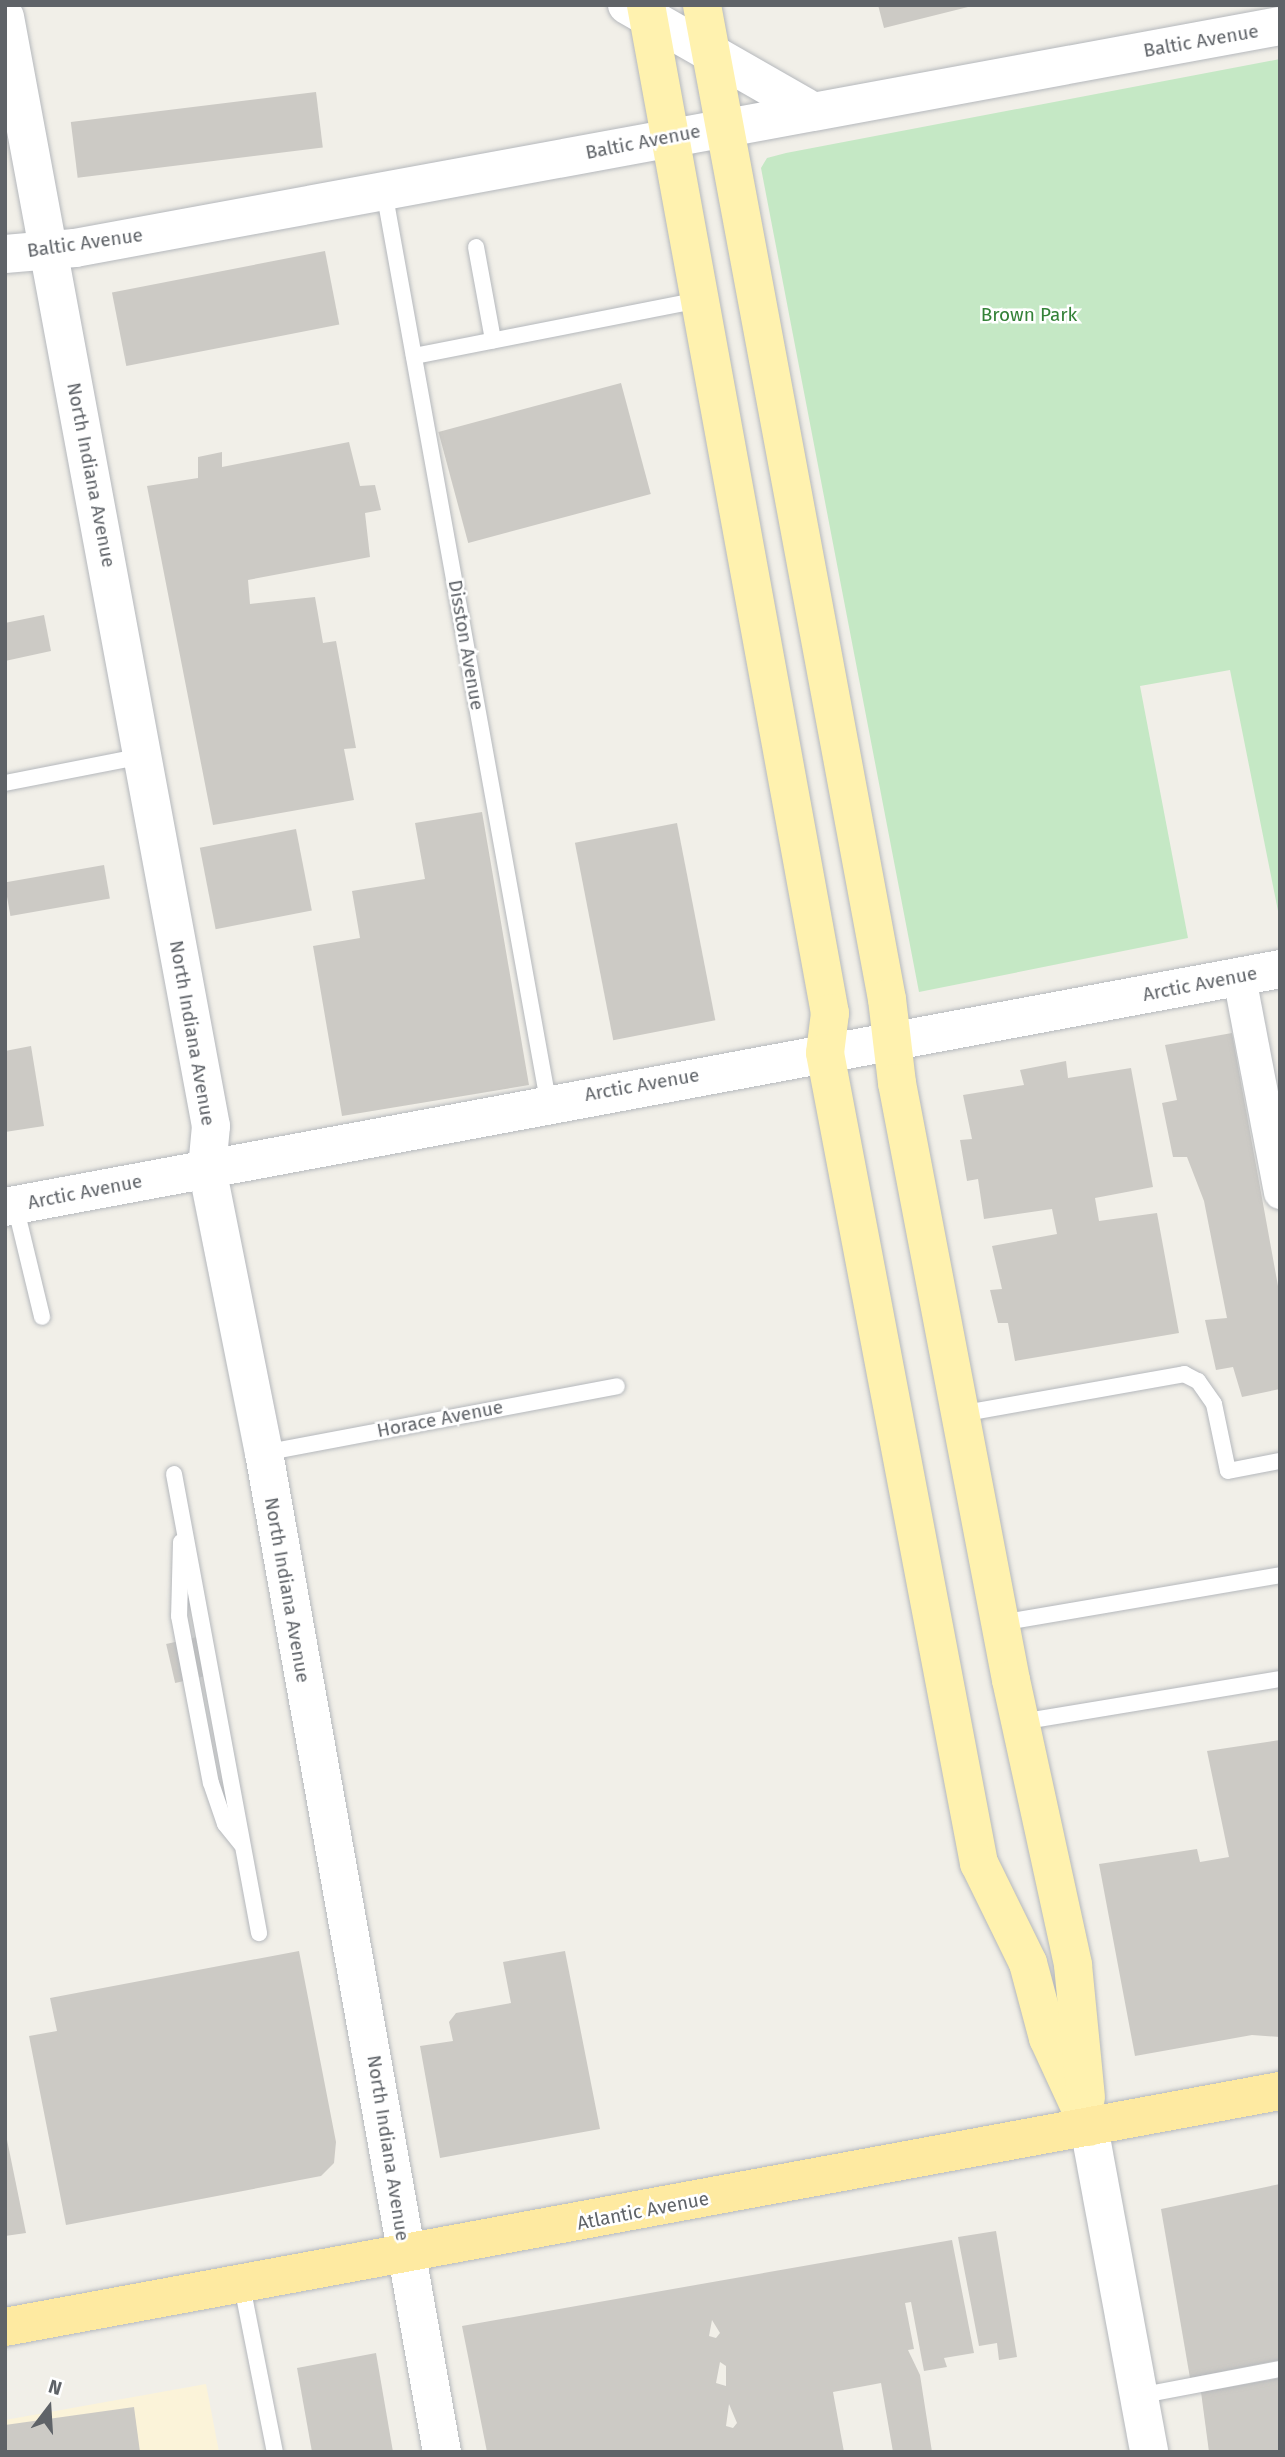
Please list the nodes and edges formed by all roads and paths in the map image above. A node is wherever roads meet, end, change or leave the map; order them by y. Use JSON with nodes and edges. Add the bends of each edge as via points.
{"nodes":[{"id":1,"x":702,"y":5,"type":"edge"},
{"id":2,"x":640,"y":9,"type":"edge"},
{"id":3,"x":5,"y":17,"type":"edge"},
{"id":4,"x":1280,"y":26,"type":"edge"},
{"id":5,"x":710,"y":53,"type":"junction"},
{"id":6,"x":811,"y":111,"type":"junction"},
{"id":7,"x":726,"y":126,"type":"junction"},
{"id":8,"x":669,"y":137,"type":"junction"},
{"id":9,"x":384,"y":189,"type":"junction"},
{"id":10,"x":476,"y":247,"type":"dead end"},
{"id":11,"x":47,"y":250,"type":"junction"},
{"id":12,"x":5,"y":254,"type":"edge"},
{"id":13,"x":699,"y":300,"type":"junction"},
{"id":14,"x":493,"y":340,"type":"junction"},
{"id":15,"x":414,"y":356,"type":"junction"},
{"id":16,"x":143,"y":757,"type":"junction"},
{"id":17,"x":5,"y":783,"type":"edge"},
{"id":18,"x":1280,"y":969,"type":"edge"},
{"id":19,"x":1239,"y":977,"type":"junction"},
{"id":20,"x":890,"y":1042,"type":"junction"},
{"id":21,"x":825,"y":1053,"type":"junction"},
{"id":22,"x":548,"y":1101,"type":"junction"},
{"id":23,"x":207,"y":1168,"type":"junction"},
{"id":24,"x":1280,"y":1192,"type":"edge"},
{"id":25,"x":10,"y":1206,"type":"edge"},
{"id":26,"x":42,"y":1317,"type":"dead end"},
{"id":27,"x":617,"y":1386,"type":"dead end"},
{"id":28,"x":960,"y":1414,"type":"junction"},
{"id":29,"x":264,"y":1453,"type":"junction"},
{"id":30,"x":1280,"y":1461,"type":"edge"},
{"id":31,"x":174,"y":1474,"type":"dead end"},
{"id":32,"x":1280,"y":1575,"type":"edge"},
{"id":33,"x":1000,"y":1623,"type":"junction"},
{"id":34,"x":1280,"y":1679,"type":"edge"},
{"id":35,"x":1020,"y":1722,"type":"junction"},
{"id":36,"x":260,"y":1933,"type":"dead end"},
{"id":37,"x":1280,"y":2091,"type":"edge"},
{"id":38,"x":1089,"y":2127,"type":"junction"},
{"id":39,"x":406,"y":2256,"type":"junction"},
{"id":40,"x":242,"y":2286,"type":"junction"},
{"id":41,"x":5,"y":2327,"type":"edge"},
{"id":42,"x":1280,"y":2369,"type":"edge"},
{"id":43,"x":1138,"y":2396,"type":"junction"},
{"id":44,"x":275,"y":2452,"type":"edge"},
{"id":45,"x":442,"y":2452,"type":"edge"},
{"id":46,"x":1149,"y":2452,"type":"edge"}],
"edges":[{"from":1,"to":5,"type":"main road"},
{"from":2,"to":5,"type":"street"},
{"from":2,"to":8,"type":"main road"},
{"from":3,"to":11,"type":"street","name":"North Indiana Avenue"},
{"from":4,"to":6,"type":"street","name":"Baltic Avenue"},
{"from":5,"to":6,"type":"street"},
{"from":5,"to":7,"type":"main road"},
{"from":6,"to":7,"type":"street","name":"Baltic Avenue"},
{"from":7,"to":8,"type":"street","name":"Baltic Avenue"},
{"from":7,"to":20,"type":"main road","via":[[887,999]]},
{"from":8,"to":9,"type":"street","name":"Baltic Avenue"},
{"from":8,"to":13,"type":"main road"},
{"from":9,"to":11,"type":"street","name":"Baltic Avenue"},
{"from":9,"to":15,"type":"lane","name":"Disston Avenue"},
{"from":10,"to":14,"type":"lane"},
{"from":11,"to":12,"type":"street","name":"Baltic Avenue"},
{"from":11,"to":16,"type":"street","name":"North Indiana Avenue"},
{"from":13,"to":14,"type":"lane"},
{"from":13,"to":21,"type":"main road","via":[[830,1013]]},
{"from":14,"to":15,"type":"lane"},
{"from":15,"to":22,"type":"lane","name":"Disston Avenue"},
{"from":16,"to":17,"type":"lane"},
{"from":16,"to":23,"type":"street","name":"North Indiana Avenue","via":[[211,1126]]},
{"from":18,"to":19,"type":"street","name":"Arctic Avenue"},
{"from":19,"to":20,"type":"street","name":"Arctic Avenue"},
{"from":19,"to":24,"type":"street"},
{"from":20,"to":21,"type":"street","name":"Arctic Avenue"},
{"from":20,"to":28,"type":"main road"},
{"from":21,"to":22,"type":"street","name":"Arctic Avenue"},
{"from":21,"to":38,"type":"main road","via":[[979,1863],[988,1893],[1028,1963],[1048,2038]]},
{"from":22,"to":23,"type":"street","name":"Arctic Avenue"},
{"from":23,"to":25,"type":"street","name":"Arctic Avenue"},
{"from":23,"to":29,"type":"street","name":"North Indiana Avenue"},
{"from":25,"to":26,"type":"lane"},
{"from":27,"to":29,"type":"lane","name":"Horace Avenue"},
{"from":28,"to":30,"type":"lane","via":[[1184,1374],[1198,1381],[1214,1405],[1228,1471]]},
{"from":28,"to":33,"type":"main road"},
{"from":29,"to":39,"type":"street","name":"North Indiana Avenue"},
{"from":31,"to":36,"type":"lane"},
{"from":32,"to":33,"type":"lane"},
{"from":33,"to":35,"type":"main road"},
{"from":34,"to":35,"type":"lane"},
{"from":35,"to":38,"type":"main road","via":[[1073,1965]]},
{"from":37,"to":38,"type":"highway","name":"Atlantic Avenue"},
{"from":38,"to":39,"type":"highway","name":"Atlantic Avenue"},
{"from":38,"to":43,"type":"street"},
{"from":39,"to":40,"type":"highway","name":"Atlantic Avenue"},
{"from":39,"to":45,"type":"street","name":"North Indiana Avenue"},
{"from":40,"to":41,"type":"highway","name":"Atlantic Avenue"},
{"from":40,"to":44,"type":"lane"},
{"from":42,"to":43,"type":"lane"},
{"from":43,"to":46,"type":"street"}]}
